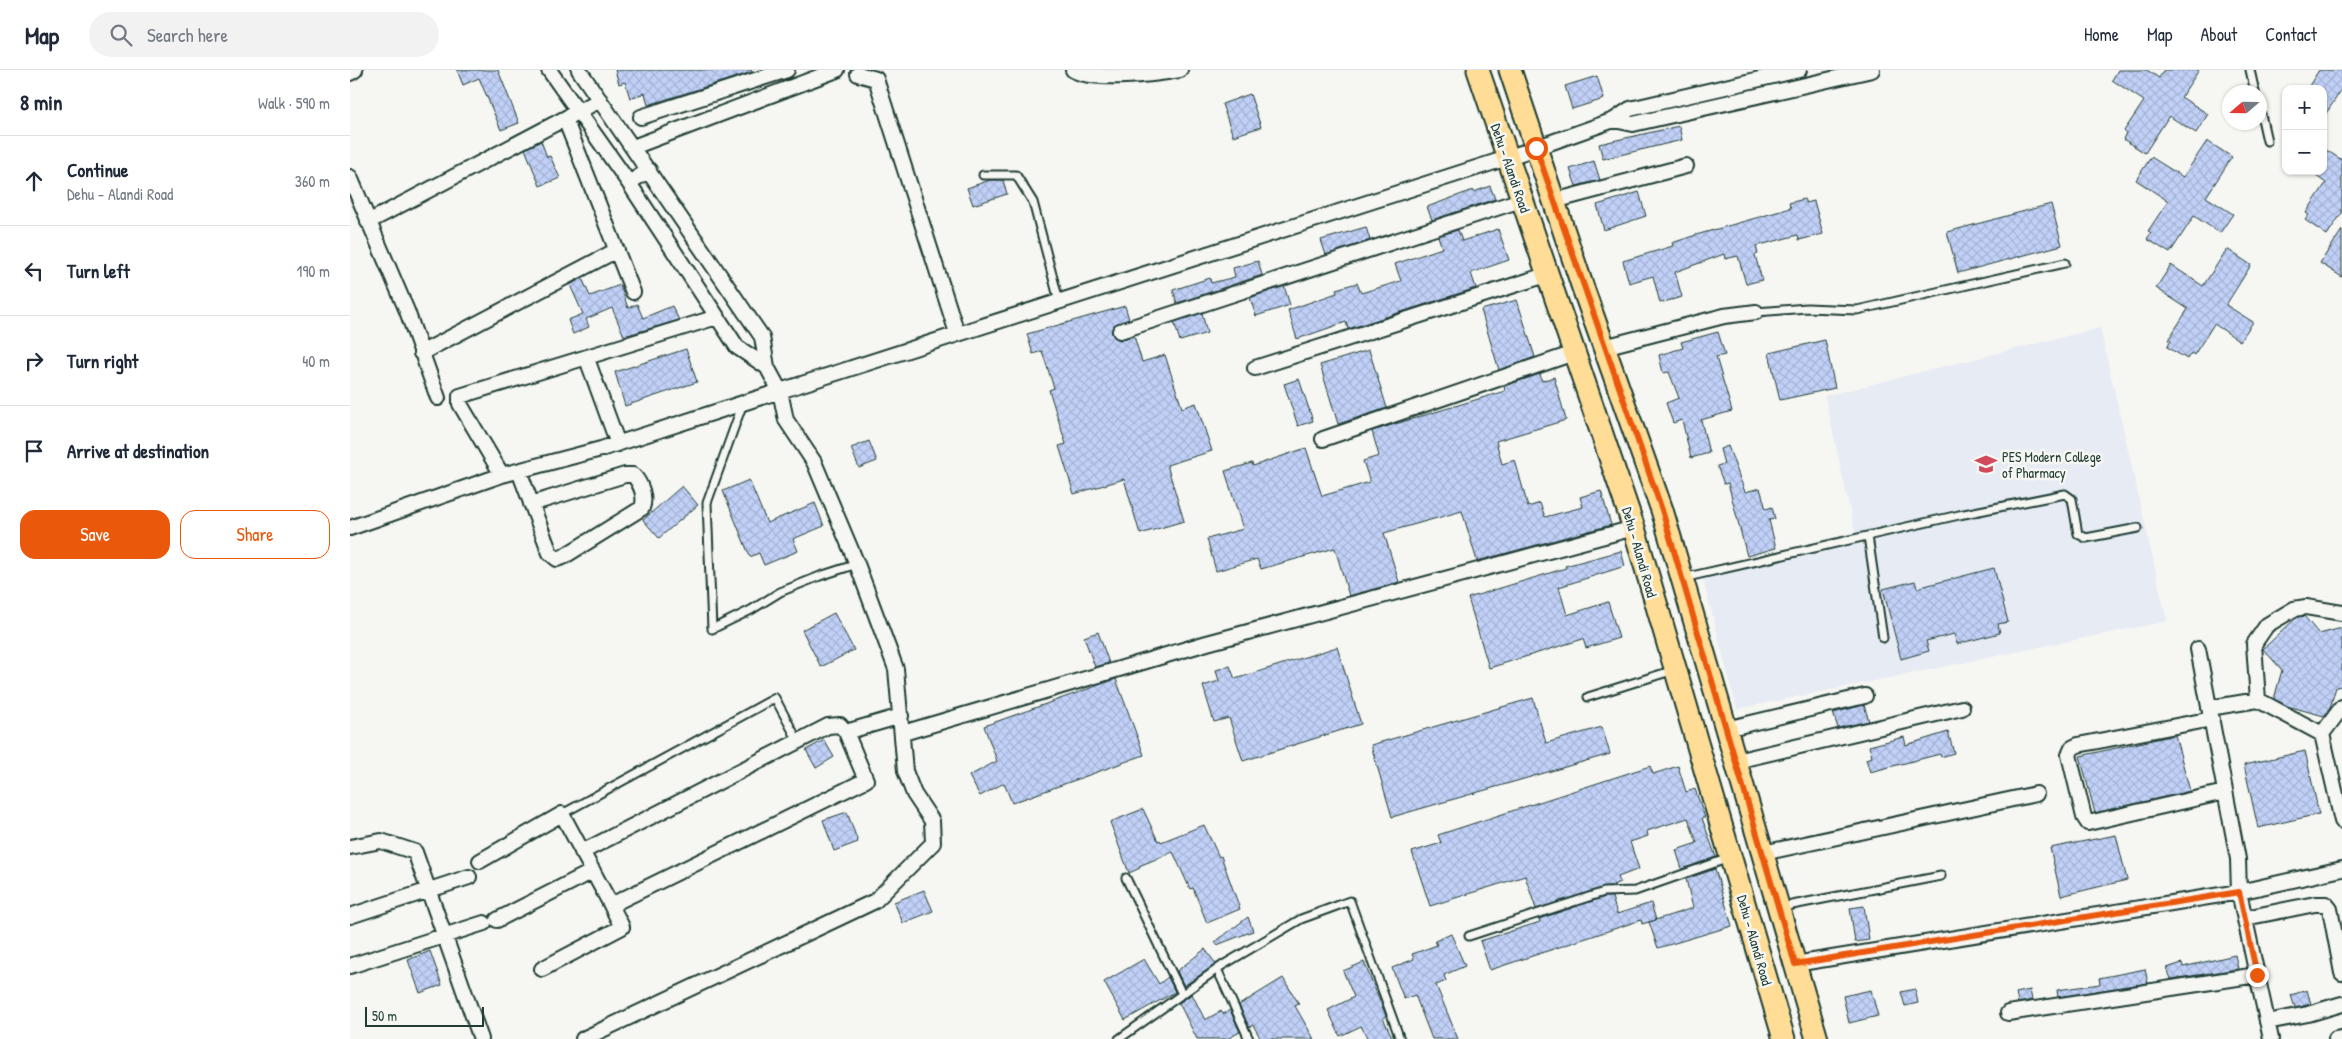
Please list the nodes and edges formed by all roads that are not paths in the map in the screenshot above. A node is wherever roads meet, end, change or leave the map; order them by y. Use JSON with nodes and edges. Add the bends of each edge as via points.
{"nodes":[{"id":1,"x":355,"y":70,"type":"edge"},
{"id":2,"x":549,"y":70,"type":"edge"},
{"id":3,"x":579,"y":70,"type":"edge"},
{"id":4,"x":787,"y":70,"type":"edge"},
{"id":5,"x":837,"y":70,"type":"edge"},
{"id":6,"x":1073,"y":70,"type":"edge"},
{"id":7,"x":1180,"y":70,"type":"edge"},
{"id":8,"x":1478,"y":70,"type":"edge"},
{"id":9,"x":1510,"y":70,"type":"edge"},
{"id":10,"x":1799,"y":70,"type":"edge"},
{"id":11,"x":1872,"y":70,"type":"edge"},
{"id":12,"x":2250,"y":70,"type":"edge"},
{"id":13,"x":350,"y":73,"type":"edge"},
{"id":14,"x":858,"y":74,"type":"dead end"},
{"id":15,"x":2253,"y":85,"type":"edge"},
{"id":16,"x":1723,"y":87,"type":"junction"},
{"id":17,"x":600,"y":100,"type":"junction"},
{"id":18,"x":1727,"y":102,"type":"junction"},
{"id":19,"x":579,"y":111,"type":"junction"},
{"id":20,"x":641,"y":118,"type":"dead end"},
{"id":21,"x":565,"y":119,"type":"junction"},
{"id":22,"x":1614,"y":120,"type":"junction"},
{"id":23,"x":2265,"y":130,"type":"edge"},
{"id":24,"x":2268,"y":141,"type":"dead end"},
{"id":25,"x":633,"y":147,"type":"junction"},
{"id":26,"x":1536,"y":148,"type":"junction"},
{"id":27,"x":1507,"y":158,"type":"junction"},
{"id":28,"x":1686,"y":166,"type":"dead end"},
{"id":29,"x":649,"y":170,"type":"junction"},
{"id":30,"x":983,"y":175,"type":"dead end"},
{"id":31,"x":350,"y":178,"type":"edge"},
{"id":32,"x":628,"y":183,"type":"junction"},
{"id":33,"x":1522,"y":200,"type":"junction"},
{"id":34,"x":1554,"y":201,"type":"junction"},
{"id":35,"x":368,"y":222,"type":"junction"},
{"id":36,"x":617,"y":250,"type":"junction"},
{"id":37,"x":2065,"y":263,"type":"dead end"},
{"id":38,"x":1546,"y":274,"type":"junction"},
{"id":39,"x":633,"y":292,"type":"dead end"},
{"id":40,"x":1059,"y":301,"type":"junction"},
{"id":41,"x":1756,"y":312,"type":"joint"},
{"id":42,"x":717,"y":317,"type":"junction"},
{"id":43,"x":1120,"y":331,"type":"dead end"},
{"id":44,"x":957,"y":333,"type":"junction"},
{"id":45,"x":1604,"y":347,"type":"junction"},
{"id":46,"x":421,"y":353,"type":"junction"},
{"id":47,"x":1574,"y":353,"type":"junction"},
{"id":48,"x":587,"y":358,"type":"junction"},
{"id":49,"x":767,"y":367,"type":"junction"},
{"id":50,"x":1255,"y":368,"type":"dead end"},
{"id":51,"x":780,"y":391,"type":"junction"},
{"id":52,"x":438,"y":398,"type":"dead end"},
{"id":53,"x":743,"y":402,"type":"junction"},
{"id":54,"x":1323,"y":439,"type":"dead end"},
{"id":55,"x":618,"y":444,"type":"junction"},
{"id":56,"x":518,"y":471,"type":"junction"},
{"id":57,"x":502,"y":475,"type":"junction"},
{"id":58,"x":531,"y":504,"type":"junction"},
{"id":59,"x":350,"y":528,"type":"edge"},
{"id":60,"x":1634,"y":528,"type":"junction"},
{"id":61,"x":2138,"y":528,"type":"dead end"},
{"id":62,"x":1868,"y":536,"type":"junction"},
{"id":63,"x":857,"y":564,"type":"junction"},
{"id":64,"x":1682,"y":578,"type":"junction"},
{"id":65,"x":2342,"y":613,"type":"edge"},
{"id":66,"x":1883,"y":638,"type":"dead end"},
{"id":67,"x":2198,"y":650,"type":"dead end"},
{"id":68,"x":1674,"y":670,"type":"junction"},
{"id":69,"x":1865,"y":696,"type":"dead end"},
{"id":70,"x":1588,"y":697,"type":"dead end"},
{"id":71,"x":2258,"y":700,"type":"junction"},
{"id":72,"x":2342,"y":707,"type":"edge"},
{"id":73,"x":1962,"y":708,"type":"dead end"},
{"id":74,"x":2210,"y":714,"type":"junction"},
{"id":75,"x":901,"y":716,"type":"junction"},
{"id":76,"x":1726,"y":729,"type":"junction"},
{"id":77,"x":846,"y":732,"type":"junction"},
{"id":78,"x":903,"y":732,"type":"junction"},
{"id":79,"x":2322,"y":734,"type":"junction"},
{"id":80,"x":798,"y":741,"type":"junction"},
{"id":81,"x":1736,"y":761,"type":"junction"},
{"id":82,"x":2339,"y":788,"type":"edge"},
{"id":83,"x":2225,"y":792,"type":"junction"},
{"id":84,"x":2036,"y":794,"type":"dead end"},
{"id":85,"x":562,"y":814,"type":"junction"},
{"id":86,"x":2342,"y":820,"type":"edge"},
{"id":87,"x":350,"y":847,"type":"edge"},
{"id":88,"x":582,"y":852,"type":"junction"},
{"id":89,"x":1763,"y":853,"type":"junction"},
{"id":90,"x":1731,"y":857,"type":"junction"},
{"id":91,"x":480,"y":860,"type":"dead end"},
{"id":92,"x":2342,"y":869,"type":"edge"},
{"id":93,"x":593,"y":871,"type":"junction"},
{"id":94,"x":1941,"y":876,"type":"dead end"},
{"id":95,"x":469,"y":877,"type":"dead end"},
{"id":96,"x":1126,"y":878,"type":"dead end"},
{"id":97,"x":428,"y":890,"type":"junction"},
{"id":98,"x":2239,"y":892,"type":"junction"},
{"id":99,"x":611,"y":905,"type":"junction"},
{"id":100,"x":1779,"y":907,"type":"junction"},
{"id":101,"x":350,"y":916,"type":"edge"},
{"id":102,"x":2245,"y":918,"type":"junction"},
{"id":103,"x":444,"y":936,"type":"junction"},
{"id":104,"x":1470,"y":936,"type":"dead end"},
{"id":105,"x":2340,"y":947,"type":"edge"},
{"id":106,"x":1795,"y":964,"type":"junction"},
{"id":107,"x":350,"y":966,"type":"edge"},
{"id":108,"x":542,"y":969,"type":"dead end"},
{"id":109,"x":1217,"y":969,"type":"junction"},
{"id":110,"x":2342,"y":973,"type":"edge"},
{"id":111,"x":2257,"y":975,"type":"junction"},
{"id":112,"x":1182,"y":994,"type":"junction"},
{"id":113,"x":2341,"y":1006,"type":"edge"},
{"id":114,"x":2008,"y":1013,"type":"dead end"},
{"id":115,"x":2267,"y":1022,"type":"junction"},
{"id":116,"x":2342,"y":1038,"type":"edge"},
{"id":117,"x":481,"y":1039,"type":"edge"},
{"id":118,"x":583,"y":1039,"type":"edge"},
{"id":119,"x":1119,"y":1039,"type":"edge"},
{"id":120,"x":1249,"y":1039,"type":"edge"},
{"id":121,"x":1400,"y":1039,"type":"edge"},
{"id":122,"x":1784,"y":1039,"type":"edge"},
{"id":123,"x":1817,"y":1039,"type":"edge"},
{"id":124,"x":2271,"y":1039,"type":"edge"},
{"id":125,"x":2336,"y":1039,"type":"edge"}],
"edges":[{"from":1,"to":13,"type":"street"},
{"from":2,"to":19,"type":"street"},
{"from":3,"to":17,"type":"street"},
{"from":4,"to":20,"type":"street"},
{"from":5,"to":25,"type":"street"},
{"from":6,"to":7,"type":"street","via":[[1097,77]]},
{"from":8,"to":27,"type":"main road","name":"Dehu - Alandi Road"},
{"from":9,"to":26,"type":"main road"},
{"from":10,"to":16,"type":"street"},
{"from":11,"to":18,"type":"street"},
{"from":12,"to":15,"type":"lane"},
{"from":14,"to":44,"type":"street","via":[[876,80]]},
{"from":16,"to":18,"type":"street"},
{"from":16,"to":22,"type":"street","via":[[1630,110]]},
{"from":17,"to":19,"type":"street"},
{"from":17,"to":25,"type":"street"},
{"from":18,"to":22,"type":"street","via":[[1633,124]]},
{"from":19,"to":21,"type":"street"},
{"from":19,"to":32,"type":"street"},
{"from":21,"to":35,"type":"street"},
{"from":21,"to":36,"type":"street"},
{"from":22,"to":26,"type":"street"},
{"from":23,"to":24,"type":"lane"},
{"from":25,"to":29,"type":"street"},
{"from":26,"to":27,"type":"street"},
{"from":26,"to":34,"type":"main road"},
{"from":27,"to":33,"type":"main road","name":"Dehu - Alandi Road"},
{"from":27,"to":40,"type":"street"},
{"from":28,"to":34,"type":"street"},
{"from":29,"to":32,"type":"street"},
{"from":29,"to":49,"type":"street","via":[[762,337]]},
{"from":30,"to":40,"type":"lane","via":[[1016,174],[1032,202]]},
{"from":31,"to":35,"type":"street"},
{"from":32,"to":42,"type":"street"},
{"from":33,"to":38,"type":"main road","name":"Dehu - Alandi Road"},
{"from":33,"to":43,"type":"street"},
{"from":34,"to":45,"type":"main road"},
{"from":35,"to":46,"type":"street","via":[[407,311]]},
{"from":36,"to":39,"type":"street"},
{"from":36,"to":46,"type":"street"},
{"from":37,"to":41,"type":"lane","via":[[1857,310],[1807,308]]},
{"from":38,"to":47,"type":"main road","name":"Dehu - Alandi Road"},
{"from":38,"to":50,"type":"street"},
{"from":40,"to":44,"type":"street"},
{"from":41,"to":45,"type":"street","via":[[1724,316]]},
{"from":42,"to":48,"type":"street"},
{"from":42,"to":49,"type":"street","via":[[737,347]]},
{"from":44,"to":51,"type":"street"},
{"from":45,"to":64,"type":"main road","via":[[1662,510]]},
{"from":46,"to":52,"type":"street"},
{"from":47,"to":54,"type":"street"},
{"from":47,"to":60,"type":"main road","name":"Dehu - Alandi Road"},
{"from":48,"to":55,"type":"street"},
{"from":48,"to":57,"type":"street","via":[[460,396],[460,404]]},
{"from":49,"to":51,"type":"street"},
{"from":51,"to":53,"type":"street"},
{"from":51,"to":63,"type":"street","via":[[786,420],[814,462]]},
{"from":53,"to":55,"type":"street"},
{"from":53,"to":63,"type":"lane","via":[[707,502],[712,629],[780,592]]},
{"from":55,"to":56,"type":"street"},
{"from":56,"to":57,"type":"street"},
{"from":56,"to":58,"type":"street"},
{"from":57,"to":59,"type":"street"},
{"from":58,"to":58,"type":"street","via":[[550,554],[557,559],[642,508],[644,502],[638,480],[633,475],[625,475]]},
{"from":60,"to":68,"type":"main road","name":"Dehu - Alandi Road"},
{"from":60,"to":78,"type":"street","via":[[1207,643]]},
{"from":61,"to":62,"type":"lane","via":[[2086,538],[2078,534],[2072,499],[2065,494]]},
{"from":62,"to":64,"type":"lane"},
{"from":62,"to":66,"type":"lane"},
{"from":63,"to":75,"type":"street","via":[[896,669]]},
{"from":64,"to":76,"type":"main road"},
{"from":65,"to":71,"type":"street","via":[[2306,607],[2294,609],[2267,625],[2254,644]]},
{"from":67,"to":74,"type":"street"},
{"from":68,"to":70,"type":"lane"},
{"from":68,"to":90,"type":"main road","name":"Dehu - Alandi Road"},
{"from":69,"to":76,"type":"street"},
{"from":71,"to":74,"type":"street"},
{"from":71,"to":79,"type":"street"},
{"from":72,"to":79,"type":"street"},
{"from":73,"to":81,"type":"street"},
{"from":74,"to":83,"type":"street"},
{"from":74,"to":83,"type":"street","via":[[2078,745],[2069,755],[2088,823]]},
{"from":75,"to":77,"type":"street"},
{"from":75,"to":78,"type":"street"},
{"from":76,"to":81,"type":"main road"},
{"from":77,"to":80,"type":"street","via":[[840,725],[828,726]]},
{"from":77,"to":99,"type":"street","via":[[866,780]]},
{"from":78,"to":118,"type":"street","via":[[905,771],[914,794],[932,821],[933,843],[875,901]]},
{"from":79,"to":82,"type":"street"},
{"from":80,"to":85,"type":"lane","via":[[776,698]]},
{"from":80,"to":88,"type":"street"},
{"from":81,"to":89,"type":"main road"},
{"from":82,"to":86,"type":"street"},
{"from":83,"to":98,"type":"street","via":[[2238,859]]},
{"from":84,"to":89,"type":"street"},
{"from":85,"to":88,"type":"street"},
{"from":85,"to":91,"type":"street"},
{"from":87,"to":97,"type":"street","via":[[381,841],[415,852]]},
{"from":88,"to":93,"type":"street"},
{"from":89,"to":100,"type":"main road"},
{"from":90,"to":104,"type":"lane","via":[[1635,891],[1604,892]]},
{"from":90,"to":122,"type":"main road","name":"Dehu - Alandi Road"},
{"from":92,"to":98,"type":"street"},
{"from":93,"to":99,"type":"street"},
{"from":93,"to":103,"type":"street","via":[[491,921]]},
{"from":94,"to":100,"type":"lane"},
{"from":95,"to":97,"type":"street"},
{"from":96,"to":112,"type":"lane"},
{"from":97,"to":101,"type":"street"},
{"from":97,"to":103,"type":"street"},
{"from":98,"to":102,"type":"street"},
{"from":98,"to":106,"type":"street"},
{"from":99,"to":108,"type":"street","via":[[622,927]]},
{"from":100,"to":106,"type":"main road"},
{"from":102,"to":105,"type":"street","via":[[2326,904]]},
{"from":102,"to":111,"type":"street"},
{"from":103,"to":107,"type":"street"},
{"from":103,"to":117,"type":"street"},
{"from":105,"to":110,"type":"street"},
{"from":106,"to":123,"type":"main road"},
{"from":109,"to":112,"type":"lane"},
{"from":109,"to":120,"type":"lane"},
{"from":109,"to":121,"type":"lane","via":[[1300,919],[1350,901]]},
{"from":111,"to":114,"type":"street"},
{"from":111,"to":115,"type":"street"},
{"from":112,"to":119,"type":"lane"},
{"from":113,"to":115,"type":"street"},
{"from":115,"to":124,"type":"street"},
{"from":116,"to":125,"type":"street"}]}
